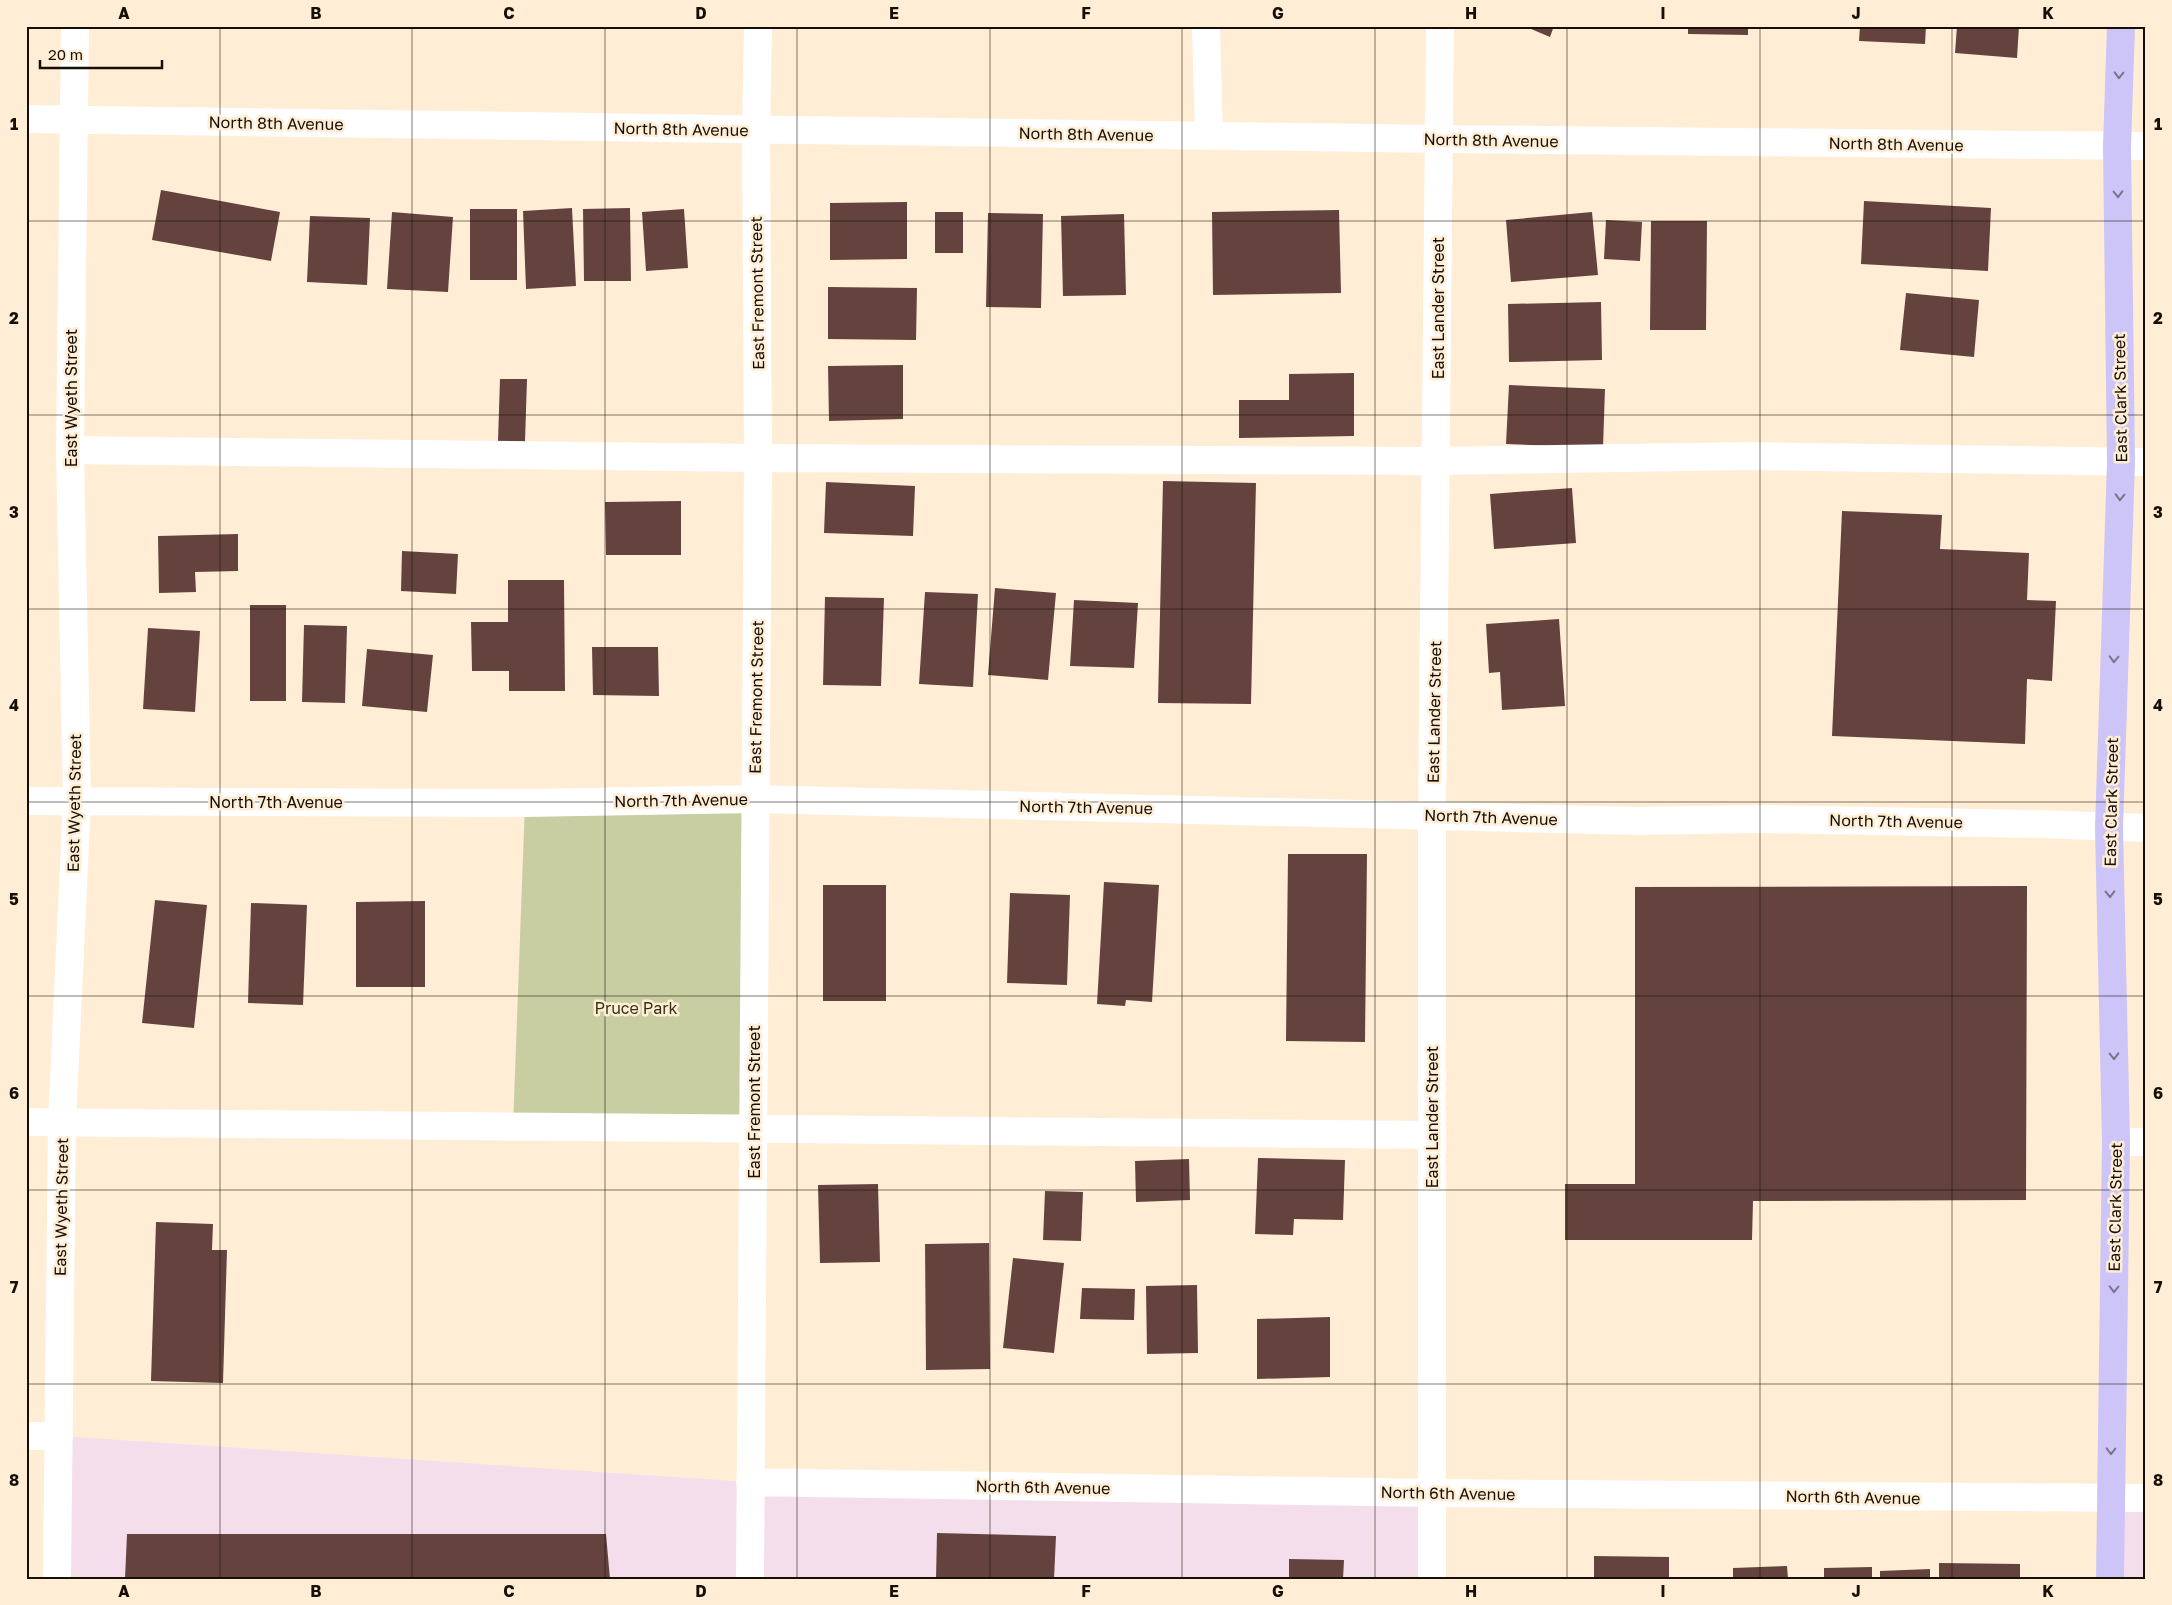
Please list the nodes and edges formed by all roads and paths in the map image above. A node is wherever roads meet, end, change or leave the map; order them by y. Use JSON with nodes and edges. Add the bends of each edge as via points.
{"nodes":[{"id":1,"x":75,"y":26,"type":"edge"},
{"id":2,"x":758,"y":26,"type":"edge"},
{"id":3,"x":1206,"y":26,"type":"edge"},
{"id":4,"x":1440,"y":26,"type":"edge"},
{"id":5,"x":2121,"y":26,"type":"edge"},
{"id":6,"x":26,"y":120,"type":"edge"},
{"id":7,"x":74,"y":120,"type":"junction"},
{"id":8,"x":756,"y":131,"type":"junction"},
{"id":9,"x":1209,"y":136,"type":"junction"},
{"id":10,"x":1438,"y":139,"type":"junction"},
{"id":11,"x":2117,"y":146,"type":"junction"},
{"id":12,"x":2146,"y":146,"type":"edge"},
{"id":13,"x":70,"y":450,"type":"junction"},
{"id":14,"x":758,"y":458,"type":"junction"},
{"id":15,"x":1437,"y":461,"type":"junction"},
{"id":16,"x":2133,"y":462,"type":"edge"},
{"id":17,"x":754,"y":799,"type":"junction"},
{"id":18,"x":26,"y":801,"type":"edge"},
{"id":19,"x":76,"y":801,"type":"junction"},
{"id":20,"x":1432,"y":816,"type":"junction"},
{"id":21,"x":2109,"y":828,"type":"junction"},
{"id":22,"x":2146,"y":828,"type":"edge"},
{"id":23,"x":26,"y":1122,"type":"edge"},
{"id":24,"x":62,"y":1122,"type":"junction"},
{"id":25,"x":754,"y":1129,"type":"junction"},
{"id":26,"x":1432,"y":1136,"type":"junction"},
{"id":27,"x":2116,"y":1142,"type":"junction"},
{"id":28,"x":2146,"y":1142,"type":"edge"},
{"id":29,"x":26,"y":1436,"type":"edge"},
{"id":30,"x":59,"y":1436,"type":"junction"},
{"id":31,"x":750,"y":1482,"type":"junction"},
{"id":32,"x":1433,"y":1493,"type":"junction"},
{"id":33,"x":2146,"y":1498,"type":"edge"},
{"id":34,"x":2110,"y":1499,"type":"junction"},
{"id":35,"x":57,"y":1579,"type":"edge"},
{"id":36,"x":750,"y":1579,"type":"edge"},
{"id":37,"x":1432,"y":1579,"type":"edge"},
{"id":38,"x":2110,"y":1579,"type":"edge"}],
"edges":[{"from":1,"to":7,"type":"street","name":"East Wyeth Street"},
{"from":2,"to":8,"type":"street","name":"East Fremont Street"},
{"from":3,"to":9,"type":"street"},
{"from":4,"to":10,"type":"street","name":"East Lander Street"},
{"from":5,"to":11,"type":"main road","name":"East Clark Street","one_way":true},
{"from":6,"to":7,"type":"street","name":"North 8th Avenue"},
{"from":7,"to":8,"type":"street","name":"North 8th Avenue"},
{"from":7,"to":13,"type":"street","name":"East Wyeth Street"},
{"from":8,"to":9,"type":"street","name":"North 8th Avenue"},
{"from":8,"to":14,"type":"street","name":"East Fremont Street"},
{"from":9,"to":10,"type":"street","name":"North 8th Avenue"},
{"from":10,"to":11,"type":"street","name":"North 8th Avenue"},
{"from":10,"to":15,"type":"street","name":"East Lander Street"},
{"from":11,"to":12,"type":"street","name":"North 8th Avenue"},
{"from":11,"to":16,"type":"main road","name":"East Clark Street","one_way":true},
{"from":13,"to":14,"type":"street"},
{"from":13,"to":19,"type":"street","name":"East Wyeth Street"},
{"from":14,"to":15,"type":"street"},
{"from":14,"to":17,"type":"street","name":"East Fremont Street"},
{"from":15,"to":16,"type":"street","via":[[1751,456]]},
{"from":15,"to":20,"type":"street","name":"East Lander Street"},
{"from":16,"to":21,"type":"main road","name":"East Clark Street","one_way":true},
{"from":17,"to":19,"type":"street","name":"North 7th Avenue","via":[[525,803]]},
{"from":17,"to":20,"type":"street","name":"North 7th Avenue"},
{"from":17,"to":25,"type":"street","name":"East Fremont Street"},
{"from":18,"to":19,"type":"street","name":"North 7th Avenue"},
{"from":19,"to":24,"type":"street","name":"East Wyeth Street"},
{"from":20,"to":21,"type":"street","name":"North 7th Avenue","via":[[1636,821],[1768,819]]},
{"from":20,"to":26,"type":"street","name":"East Lander Street"},
{"from":21,"to":22,"type":"street","name":"North 7th Avenue"},
{"from":21,"to":27,"type":"main road","name":"East Clark Street","one_way":true},
{"from":23,"to":24,"type":"street"},
{"from":24,"to":25,"type":"street"},
{"from":24,"to":30,"type":"street","name":"East Wyeth Street"},
{"from":25,"to":26,"type":"street"},
{"from":25,"to":31,"type":"street","name":"East Fremont Street"},
{"from":26,"to":32,"type":"street","name":"East Lander Street"},
{"from":27,"to":28,"type":"street"},
{"from":27,"to":34,"type":"main road","name":"East Clark Street","one_way":true},
{"from":29,"to":30,"type":"street"},
{"from":30,"to":35,"type":"street","name":"East Wyeth Street"},
{"from":31,"to":32,"type":"street","name":"North 6th Avenue"},
{"from":31,"to":36,"type":"street","name":"East Fremont Street"},
{"from":32,"to":34,"type":"street","name":"North 6th Avenue"},
{"from":32,"to":37,"type":"street","name":"East Lander Street"},
{"from":33,"to":34,"type":"street","name":"North 6th Avenue"},
{"from":34,"to":38,"type":"main road","name":"East Clark Street"}]}
